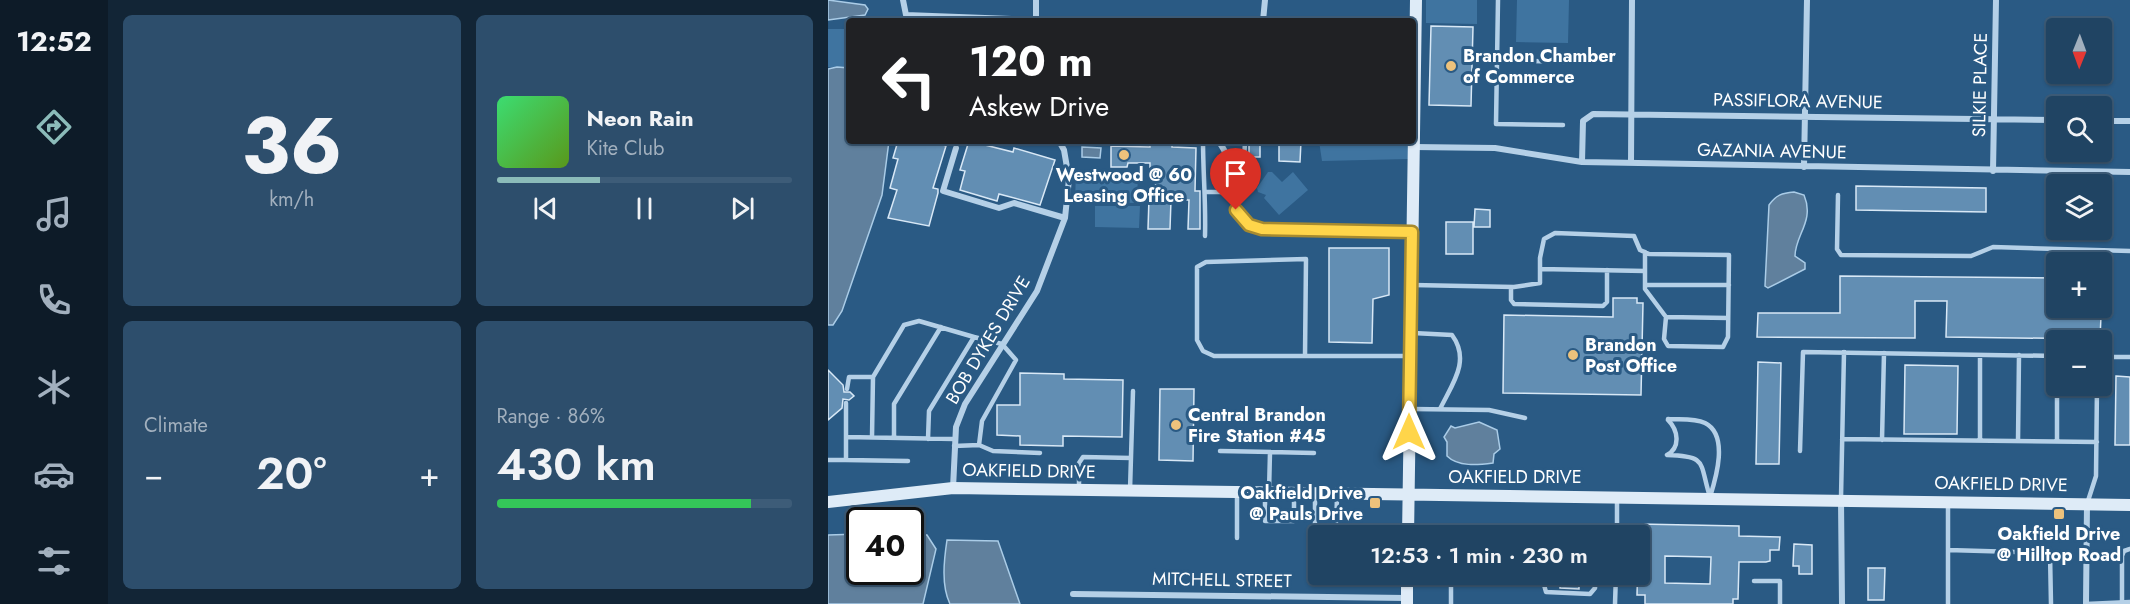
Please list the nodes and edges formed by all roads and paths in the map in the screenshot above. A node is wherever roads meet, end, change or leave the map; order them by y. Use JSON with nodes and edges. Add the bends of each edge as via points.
{"nodes":[{"id":1,"x":903,"y":0,"type":"edge"},
{"id":2,"x":1036,"y":0,"type":"edge"},
{"id":3,"x":1264,"y":0,"type":"edge"},
{"id":4,"x":1416,"y":0,"type":"edge"},
{"id":5,"x":1498,"y":0,"type":"edge"},
{"id":6,"x":1632,"y":0,"type":"edge"},
{"id":7,"x":1807,"y":0,"type":"edge"},
{"id":8,"x":1996,"y":0,"type":"edge"},
{"id":9,"x":984,"y":18,"type":"edge"},
{"id":10,"x":1036,"y":18,"type":"edge"},
{"id":11,"x":1263,"y":18,"type":"edge"},
{"id":12,"x":1416,"y":18,"type":"edge"},
{"id":13,"x":1497,"y":60,"type":"junction"},
{"id":14,"x":1566,"y":62,"type":"dead end"},
{"id":15,"x":1630,"y":113,"type":"junction"},
{"id":16,"x":1805,"y":116,"type":"junction"},
{"id":17,"x":1994,"y":119,"type":"junction"},
{"id":18,"x":2046,"y":120,"type":"edge"},
{"id":19,"x":2112,"y":121,"type":"edge"},
{"id":20,"x":2130,"y":121,"type":"edge"},
{"id":21,"x":1563,"y":125,"type":"dead end"},
{"id":22,"x":1061,"y":144,"type":"edge"},
{"id":23,"x":1203,"y":144,"type":"edge"},
{"id":24,"x":1221,"y":144,"type":"edge"},
{"id":25,"x":1245,"y":144,"type":"edge"},
{"id":26,"x":1414,"y":144,"type":"edge"},
{"id":27,"x":1414,"y":147,"type":"junction"},
{"id":28,"x":956,"y":148,"type":"dead end"},
{"id":29,"x":1230,"y":162,"type":"junction"},
{"id":30,"x":1582,"y":162,"type":"junction"},
{"id":31,"x":1631,"y":163,"type":"junction"},
{"id":32,"x":1804,"y":167,"type":"junction"},
{"id":33,"x":1993,"y":171,"type":"junction"},
{"id":34,"x":2130,"y":172,"type":"edge"},
{"id":35,"x":1206,"y":192,"type":"junction"},
{"id":36,"x":1230,"y":192,"type":"junction"},
{"id":37,"x":1838,"y":195,"type":"dead end"},
{"id":38,"x":1065,"y":218,"type":"junction"},
{"id":39,"x":1412,"y":232,"type":"junction"},
{"id":40,"x":1205,"y":236,"type":"dead end"},
{"id":41,"x":2130,"y":251,"type":"edge"},
{"id":42,"x":1645,"y":252,"type":"junction"},
{"id":43,"x":1540,"y":269,"type":"junction"},
{"id":44,"x":1607,"y":270,"type":"junction"},
{"id":45,"x":1645,"y":271,"type":"junction"},
{"id":46,"x":1410,"y":285,"type":"junction"},
{"id":47,"x":1645,"y":285,"type":"junction"},
{"id":48,"x":1729,"y":285,"type":"junction"},
{"id":49,"x":1511,"y":287,"type":"junction"},
{"id":50,"x":1666,"y":317,"type":"junction"},
{"id":51,"x":1728,"y":318,"type":"junction"},
{"id":52,"x":941,"y":327,"type":"junction"},
{"id":53,"x":1410,"y":333,"type":"junction"},
{"id":54,"x":974,"y":337,"type":"junction"},
{"id":55,"x":1002,"y":345,"type":"junction"},
{"id":56,"x":1844,"y":352,"type":"junction"},
{"id":57,"x":1884,"y":353,"type":"junction"},
{"id":58,"x":1980,"y":355,"type":"junction"},
{"id":59,"x":2019,"y":355,"type":"junction"},
{"id":60,"x":1305,"y":356,"type":"junction"},
{"id":61,"x":1410,"y":356,"type":"junction"},
{"id":62,"x":2046,"y":356,"type":"edge"},
{"id":63,"x":2112,"y":357,"type":"edge"},
{"id":64,"x":2130,"y":357,"type":"edge"},
{"id":65,"x":873,"y":377,"type":"junction"},
{"id":66,"x":847,"y":389,"type":"dead end"},
{"id":67,"x":1133,"y":391,"type":"dead end"},
{"id":68,"x":2057,"y":396,"type":"edge"},
{"id":69,"x":2097,"y":396,"type":"edge"},
{"id":70,"x":846,"y":403,"type":"dead end"},
{"id":71,"x":1409,"y":409,"type":"junction"},
{"id":72,"x":1440,"y":409,"type":"junction"},
{"id":73,"x":1525,"y":418,"type":"dead end"},
{"id":74,"x":846,"y":437,"type":"junction"},
{"id":75,"x":872,"y":437,"type":"junction"},
{"id":76,"x":894,"y":438,"type":"junction"},
{"id":77,"x":927,"y":439,"type":"junction"},
{"id":78,"x":1842,"y":439,"type":"junction"},
{"id":79,"x":1882,"y":440,"type":"junction"},
{"id":80,"x":1980,"y":441,"type":"junction"},
{"id":81,"x":2018,"y":441,"type":"junction"},
{"id":82,"x":2057,"y":441,"type":"junction"},
{"id":83,"x":2097,"y":442,"type":"junction"},
{"id":84,"x":954,"y":443,"type":"junction"},
{"id":85,"x":979,"y":445,"type":"junction"},
{"id":86,"x":1220,"y":451,"type":"dead end"},
{"id":87,"x":1800,"y":451,"type":"dead end"},
{"id":88,"x":1270,"y":452,"type":"junction"},
{"id":89,"x":1040,"y":453,"type":"dead end"},
{"id":90,"x":1314,"y":453,"type":"dead end"},
{"id":91,"x":1131,"y":458,"type":"junction"},
{"id":92,"x":828,"y":460,"type":"edge"},
{"id":93,"x":846,"y":460,"type":"junction"},
{"id":94,"x":908,"y":461,"type":"dead end"},
{"id":95,"x":952,"y":488,"type":"junction"},
{"id":96,"x":1079,"y":489,"type":"junction"},
{"id":97,"x":1130,"y":490,"type":"junction"},
{"id":98,"x":1237,"y":492,"type":"junction"},
{"id":99,"x":1267,"y":492,"type":"junction"},
{"id":100,"x":1294,"y":493,"type":"junction"},
{"id":101,"x":1315,"y":493,"type":"junction"},
{"id":102,"x":1337,"y":493,"type":"junction"},
{"id":103,"x":1409,"y":495,"type":"junction"},
{"id":104,"x":1617,"y":496,"type":"junction"},
{"id":105,"x":1710,"y":497,"type":"junction"},
{"id":106,"x":1841,"y":498,"type":"junction"},
{"id":107,"x":1948,"y":501,"type":"junction"},
{"id":108,"x":828,"y":502,"type":"edge"},
{"id":109,"x":2087,"y":504,"type":"junction"},
{"id":110,"x":2130,"y":505,"type":"edge"},
{"id":111,"x":1408,"y":525,"type":"edge"},
{"id":112,"x":1617,"y":525,"type":"edge"},
{"id":113,"x":1237,"y":538,"type":"dead end"},
{"id":114,"x":2130,"y":549,"type":"edge"},
{"id":115,"x":1948,"y":550,"type":"junction"},
{"id":116,"x":1754,"y":580,"type":"dead end"},
{"id":117,"x":1407,"y":585,"type":"edge"},
{"id":118,"x":1451,"y":585,"type":"edge"},
{"id":119,"x":1544,"y":585,"type":"edge"},
{"id":120,"x":1595,"y":585,"type":"edge"},
{"id":121,"x":1616,"y":585,"type":"edge"},
{"id":122,"x":1073,"y":594,"type":"dead end"},
{"id":123,"x":1358,"y":601,"type":"edge"},
{"id":124,"x":1407,"y":601,"type":"edge"},
{"id":125,"x":2122,"y":602,"type":"junction"},
{"id":126,"x":2130,"y":602,"type":"edge"},
{"id":127,"x":1451,"y":604,"type":"edge"},
{"id":128,"x":1615,"y":604,"type":"edge"},
{"id":129,"x":1780,"y":604,"type":"edge"},
{"id":130,"x":1842,"y":604,"type":"edge"},
{"id":131,"x":1948,"y":604,"type":"edge"},
{"id":132,"x":2051,"y":604,"type":"edge"},
{"id":133,"x":2086,"y":604,"type":"edge"}],
"edges":[{"from":1,"to":9,"type":"street","via":[[906,15]]},
{"from":2,"to":10,"type":"street"},
{"from":3,"to":11,"type":"street"},
{"from":4,"to":12,"type":"street"},
{"from":5,"to":13,"type":"lane"},
{"from":6,"to":15,"type":"street"},
{"from":7,"to":16,"type":"street"},
{"from":8,"to":17,"type":"street","name":"SILKIE PLACE"},
{"from":13,"to":14,"type":"lane"},
{"from":13,"to":21,"type":"lane","via":[[1496,124]]},
{"from":15,"to":16,"type":"street","name":"PASSIFLORA AVENUE"},
{"from":15,"to":30,"type":"street","name":"PASSIFLORA AVENUE","via":[[1593,114],[1583,121]]},
{"from":15,"to":31,"type":"street"},
{"from":16,"to":17,"type":"street","name":"PASSIFLORA AVENUE"},
{"from":16,"to":32,"type":"street"},
{"from":17,"to":18,"type":"street","name":"PASSIFLORA AVENUE"},
{"from":17,"to":33,"type":"street","name":"SILKIE PLACE"},
{"from":19,"to":20,"type":"street"},
{"from":22,"to":38,"type":"street","name":"BOB DYKES DRIVE","via":[[1069,179]]},
{"from":23,"to":35,"type":"lane"},
{"from":24,"to":29,"type":"street"},
{"from":25,"to":29,"type":"lane","via":[[1244,162]]},
{"from":26,"to":27,"type":"street"},
{"from":27,"to":30,"type":"street","name":"GAZANIA AVENUE","via":[[1495,148]]},
{"from":27,"to":39,"type":"street"},
{"from":28,"to":38,"type":"street","via":[[943,191],[999,208],[1014,203]]},
{"from":29,"to":36,"type":"street"},
{"from":30,"to":31,"type":"street","name":"GAZANIA AVENUE"},
{"from":31,"to":32,"type":"street","name":"GAZANIA AVENUE"},
{"from":32,"to":33,"type":"street","name":"GAZANIA AVENUE"},
{"from":33,"to":34,"type":"street","name":"GAZANIA AVENUE"},
{"from":35,"to":36,"type":"lane"},
{"from":35,"to":40,"type":"lane"},
{"from":36,"to":39,"type":"street","via":[[1236,210],[1249,225],[1262,229]]},
{"from":37,"to":41,"type":"lane","via":[[1837,249],[1841,255],[1971,256],[1993,248]]},
{"from":38,"to":55,"type":"street","name":"BOB DYKES DRIVE","via":[[1037,291]]},
{"from":39,"to":46,"type":"street"},
{"from":42,"to":43,"type":"lane","via":[[1634,236],[1555,234],[1544,239]]},
{"from":42,"to":45,"type":"lane"},
{"from":42,"to":48,"type":"lane","via":[[1729,255]]},
{"from":43,"to":44,"type":"lane"},
{"from":43,"to":49,"type":"lane","via":[[1540,283]]},
{"from":44,"to":45,"type":"lane"},
{"from":44,"to":49,"type":"lane","via":[[1607,302],[1603,306],[1514,304]]},
{"from":45,"to":47,"type":"lane"},
{"from":46,"to":49,"type":"lane"},
{"from":46,"to":53,"type":"street"},
{"from":47,"to":48,"type":"lane"},
{"from":47,"to":50,"type":"lane"},
{"from":48,"to":51,"type":"lane"},
{"from":50,"to":51,"type":"lane"},
{"from":50,"to":51,"type":"lane","via":[[1664,339],[1668,346],[1723,347],[1728,337]]},
{"from":52,"to":54,"type":"lane"},
{"from":52,"to":65,"type":"lane","via":[[919,321],[904,325]]},
{"from":52,"to":76,"type":"lane","via":[[894,404]]},
{"from":53,"to":61,"type":"street"},
{"from":53,"to":72,"type":"lane","via":[[1452,336],[1459,346],[1461,367]]},
{"from":54,"to":55,"type":"lane"},
{"from":54,"to":77,"type":"lane","via":[[929,411]]},
{"from":55,"to":84,"type":"street","name":"BOB DYKES DRIVE","via":[[966,404]]},
{"from":55,"to":85,"type":"lane","via":[[1016,360],[982,421]]},
{"from":56,"to":57,"type":"lane"},
{"from":56,"to":78,"type":"lane"},
{"from":56,"to":87,"type":"lane","via":[[1803,352]]},
{"from":57,"to":58,"type":"lane"},
{"from":57,"to":79,"type":"lane"},
{"from":58,"to":59,"type":"lane"},
{"from":58,"to":80,"type":"lane"},
{"from":59,"to":62,"type":"lane"},
{"from":59,"to":81,"type":"lane"},
{"from":60,"to":60,"type":"lane","via":[[1214,356],[1203,351],[1197,340],[1197,267],[1206,262],[1306,259]]},
{"from":60,"to":61,"type":"lane"},
{"from":61,"to":71,"type":"street"},
{"from":63,"to":64,"type":"lane"},
{"from":65,"to":66,"type":"lane","via":[[849,377]]},
{"from":65,"to":75,"type":"lane"},
{"from":67,"to":91,"type":"lane"},
{"from":68,"to":82,"type":"lane"},
{"from":69,"to":83,"type":"lane"},
{"from":70,"to":74,"type":"lane"},
{"from":71,"to":72,"type":"lane"},
{"from":71,"to":103,"type":"street"},
{"from":72,"to":73,"type":"lane","via":[[1489,410]]},
{"from":74,"to":75,"type":"lane"},
{"from":74,"to":93,"type":"lane"},
{"from":75,"to":76,"type":"lane"},
{"from":76,"to":77,"type":"lane"},
{"from":77,"to":84,"type":"lane"},
{"from":78,"to":79,"type":"lane"},
{"from":78,"to":106,"type":"lane"},
{"from":79,"to":80,"type":"lane"},
{"from":80,"to":81,"type":"lane"},
{"from":81,"to":82,"type":"lane"},
{"from":82,"to":83,"type":"lane"},
{"from":83,"to":109,"type":"lane","via":[[2096,476]]},
{"from":84,"to":85,"type":"lane"},
{"from":84,"to":95,"type":"street","name":"BOB DYKES DRIVE"},
{"from":85,"to":89,"type":"lane","via":[[993,451]]},
{"from":86,"to":88,"type":"lane"},
{"from":88,"to":90,"type":"lane"},
{"from":88,"to":99,"type":"lane"},
{"from":91,"to":96,"type":"lane","via":[[1083,457],[1079,463]]},
{"from":91,"to":97,"type":"lane"},
{"from":92,"to":93,"type":"lane"},
{"from":93,"to":94,"type":"lane"},
{"from":95,"to":96,"type":"street","name":"OAKFIELD DRIVE"},
{"from":95,"to":108,"type":"street","name":"OAKFIELD DRIVE"},
{"from":96,"to":97,"type":"street","name":"OAKFIELD DRIVE"},
{"from":97,"to":98,"type":"street","name":"OAKFIELD DRIVE"},
{"from":98,"to":99,"type":"street","name":"OAKFIELD DRIVE"},
{"from":98,"to":113,"type":"lane"},
{"from":99,"to":100,"type":"street","name":"OAKFIELD DRIVE"},
{"from":99,"to":100,"type":"lane","via":[[1265,521],[1294,521]]},
{"from":100,"to":101,"type":"street","name":"OAKFIELD DRIVE"},
{"from":101,"to":102,"type":"street","name":"OAKFIELD DRIVE"},
{"from":101,"to":102,"type":"lane","via":[[1315,533],[1321,535],[1336,533]]},
{"from":102,"to":103,"type":"street","name":"OAKFIELD DRIVE"},
{"from":103,"to":104,"type":"street","name":"OAKFIELD DRIVE"},
{"from":103,"to":111,"type":"street"},
{"from":104,"to":105,"type":"street","name":"OAKFIELD DRIVE"},
{"from":104,"to":112,"type":"lane"},
{"from":105,"to":105,"type":"lane","via":[[1698,459],[1667,455],[1673,451],[1677,438],[1668,419],[1699,421],[1713,431],[1718,472]]},
{"from":105,"to":106,"type":"street","name":"OAKFIELD DRIVE"},
{"from":106,"to":107,"type":"street","name":"OAKFIELD DRIVE"},
{"from":106,"to":130,"type":"street"},
{"from":107,"to":109,"type":"street","name":"OAKFIELD DRIVE"},
{"from":107,"to":115,"type":"lane"},
{"from":109,"to":110,"type":"street","name":"OAKFIELD DRIVE"},
{"from":109,"to":133,"type":"street"},
{"from":114,"to":125,"type":"lane","via":[[2122,556]]},
{"from":115,"to":131,"type":"lane"},
{"from":115,"to":132,"type":"lane","via":[[2050,553]]},
{"from":116,"to":129,"type":"lane","via":[[1780,581]]},
{"from":117,"to":124,"type":"street"},
{"from":118,"to":127,"type":"lane"},
{"from":119,"to":120,"type":"lane","via":[[1546,592],[1564,594],[1590,594]]},
{"from":121,"to":128,"type":"lane"},
{"from":122,"to":123,"type":"street","name":"MITCHELL STREET"},
{"from":123,"to":124,"type":"street","name":"MITCHELL STREET"},
{"from":125,"to":126,"type":"lane"},
{"from":125,"to":133,"type":"lane"}]}
